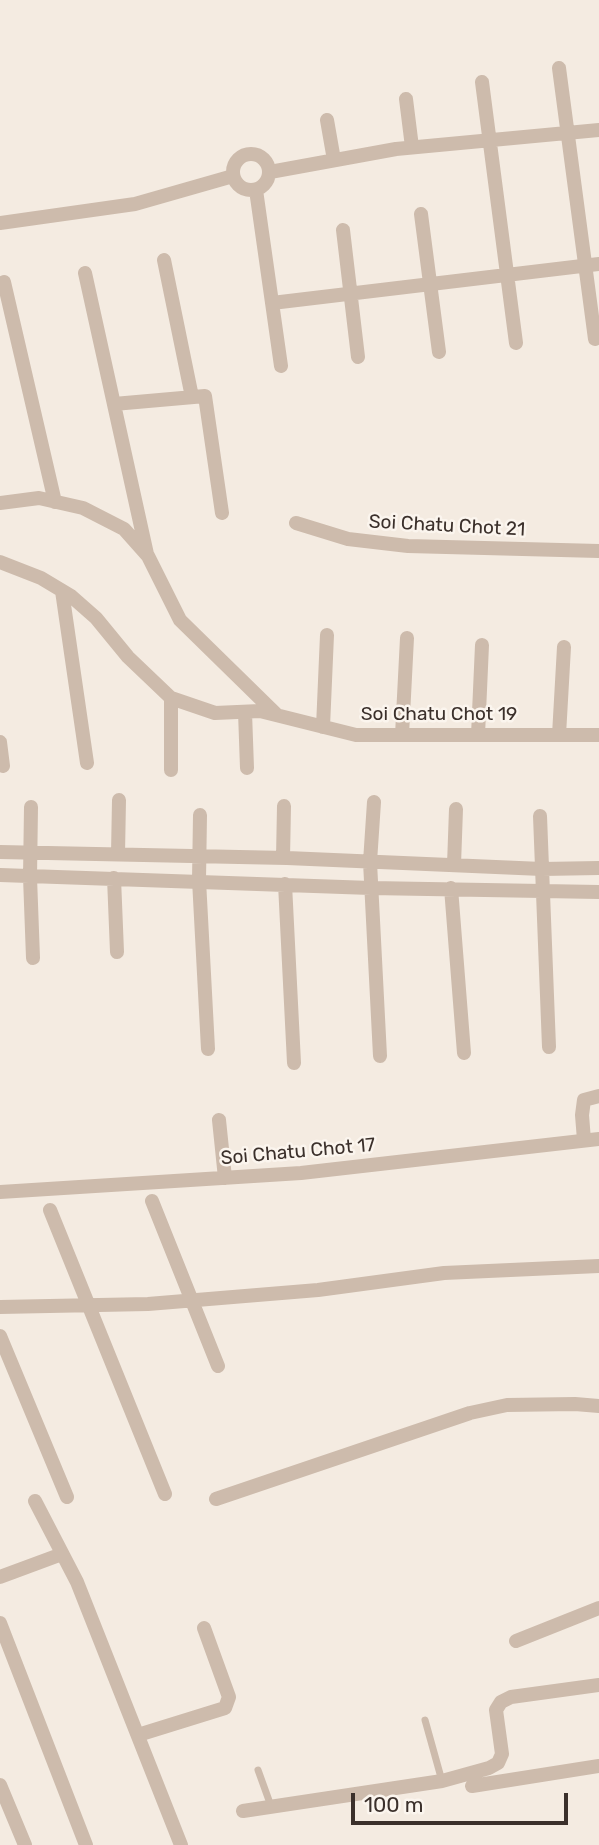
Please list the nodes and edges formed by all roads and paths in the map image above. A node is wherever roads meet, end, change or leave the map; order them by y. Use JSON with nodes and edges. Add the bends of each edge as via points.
{"nodes":[{"id":1,"x":559,"y":68,"type":"dead end"},
{"id":2,"x":482,"y":82,"type":"dead end"},
{"id":3,"x":406,"y":100,"type":"dead end"},
{"id":4,"x":327,"y":120,"type":"dead end"},
{"id":5,"x":599,"y":130,"type":"edge"},
{"id":6,"x":568,"y":133,"type":"junction"},
{"id":7,"x":490,"y":140,"type":"junction"},
{"id":8,"x":412,"y":148,"type":"junction"},
{"id":9,"x":334,"y":160,"type":"junction"},
{"id":10,"x":270,"y":172,"type":"junction"},
{"id":11,"x":233,"y":176,"type":"junction"},
{"id":12,"x":256,"y":190,"type":"junction"},
{"id":13,"x":421,"y":214,"type":"dead end"},
{"id":14,"x":0,"y":223,"type":"edge"},
{"id":15,"x":343,"y":230,"type":"dead end"},
{"id":16,"x":164,"y":260,"type":"dead end"},
{"id":17,"x":592,"y":265,"type":"edge"},
{"id":18,"x":85,"y":273,"type":"dead end"},
{"id":19,"x":508,"y":275,"type":"junction"},
{"id":20,"x":4,"y":282,"type":"dead end"},
{"id":21,"x":431,"y":284,"type":"junction"},
{"id":22,"x":351,"y":293,"type":"junction"},
{"id":23,"x":272,"y":303,"type":"junction"},
{"id":24,"x":595,"y":339,"type":"dead end"},
{"id":25,"x":516,"y":343,"type":"dead end"},
{"id":26,"x":439,"y":352,"type":"dead end"},
{"id":27,"x":358,"y":357,"type":"dead end"},
{"id":28,"x":281,"y":366,"type":"dead end"},
{"id":29,"x":192,"y":397,"type":"junction"},
{"id":30,"x":114,"y":404,"type":"junction"},
{"id":31,"x":55,"y":502,"type":"junction"},
{"id":32,"x":0,"y":503,"type":"edge"},
{"id":33,"x":222,"y":513,"type":"dead end"},
{"id":34,"x":296,"y":523,"type":"dead end"},
{"id":35,"x":599,"y":551,"type":"edge"},
{"id":36,"x":148,"y":556,"type":"junction"},
{"id":37,"x":0,"y":562,"type":"edge"},
{"id":38,"x":62,"y":591,"type":"junction"},
{"id":39,"x":327,"y":635,"type":"dead end"},
{"id":40,"x":407,"y":638,"type":"dead end"},
{"id":41,"x":482,"y":645,"type":"dead end"},
{"id":42,"x":564,"y":647,"type":"dead end"},
{"id":43,"x":171,"y":698,"type":"junction"},
{"id":44,"x":245,"y":712,"type":"junction"},
{"id":45,"x":277,"y":715,"type":"junction"},
{"id":46,"x":323,"y":727,"type":"junction"},
{"id":47,"x":402,"y":735,"type":"junction"},
{"id":48,"x":478,"y":735,"type":"junction"},
{"id":49,"x":559,"y":735,"type":"junction"},
{"id":50,"x":599,"y":735,"type":"edge"},
{"id":51,"x":0,"y":742,"type":"edge"},
{"id":52,"x":87,"y":763,"type":"dead end"},
{"id":53,"x":3,"y":766,"type":"dead end"},
{"id":54,"x":247,"y":768,"type":"dead end"},
{"id":55,"x":171,"y":770,"type":"dead end"},
{"id":56,"x":119,"y":800,"type":"dead end"},
{"id":57,"x":374,"y":802,"type":"dead end"},
{"id":58,"x":284,"y":806,"type":"dead end"},
{"id":59,"x":31,"y":807,"type":"dead end"},
{"id":60,"x":456,"y":810,"type":"dead end"},
{"id":61,"x":200,"y":815,"type":"dead end"},
{"id":62,"x":540,"y":817,"type":"dead end"},
{"id":63,"x":0,"y":852,"type":"edge"},
{"id":64,"x":30,"y":853,"type":"junction"},
{"id":65,"x":118,"y":854,"type":"junction"},
{"id":66,"x":199,"y":856,"type":"junction"},
{"id":67,"x":283,"y":858,"type":"junction"},
{"id":68,"x":370,"y":862,"type":"junction"},
{"id":69,"x":454,"y":865,"type":"junction"},
{"id":70,"x":599,"y":868,"type":"edge"},
{"id":71,"x":542,"y":869,"type":"junction"},
{"id":72,"x":0,"y":875,"type":"edge"},
{"id":73,"x":30,"y":877,"type":"junction"},
{"id":74,"x":114,"y":878,"type":"junction"},
{"id":75,"x":199,"y":880,"type":"junction"},
{"id":76,"x":285,"y":884,"type":"junction"},
{"id":77,"x":372,"y":888,"type":"junction"},
{"id":78,"x":452,"y":888,"type":"junction"},
{"id":79,"x":543,"y":890,"type":"junction"},
{"id":80,"x":599,"y":892,"type":"edge"},
{"id":81,"x":117,"y":952,"type":"dead end"},
{"id":82,"x":33,"y":958,"type":"dead end"},
{"id":83,"x":549,"y":1047,"type":"dead end"},
{"id":84,"x":208,"y":1049,"type":"dead end"},
{"id":85,"x":464,"y":1053,"type":"dead end"},
{"id":86,"x":380,"y":1056,"type":"dead end"},
{"id":87,"x":293,"y":1063,"type":"dead end"},
{"id":88,"x":599,"y":1096,"type":"edge"},
{"id":89,"x":219,"y":1120,"type":"dead end"},
{"id":90,"x":584,"y":1139,"type":"junction"},
{"id":91,"x":599,"y":1139,"type":"edge"},
{"id":92,"x":225,"y":1178,"type":"junction"},
{"id":93,"x":0,"y":1192,"type":"edge"},
{"id":94,"x":152,"y":1201,"type":"dead end"},
{"id":95,"x":50,"y":1210,"type":"dead end"},
{"id":96,"x":599,"y":1266,"type":"edge"},
{"id":97,"x":190,"y":1300,"type":"junction"},
{"id":98,"x":0,"y":1307,"type":"edge"},
{"id":99,"x":87,"y":1307,"type":"junction"},
{"id":100,"x":0,"y":1336,"type":"edge"},
{"id":101,"x":218,"y":1366,"type":"dead end"},
{"id":102,"x":599,"y":1406,"type":"edge"},
{"id":103,"x":165,"y":1494,"type":"dead end"},
{"id":104,"x":66,"y":1497,"type":"dead end"},
{"id":105,"x":216,"y":1499,"type":"dead end"},
{"id":106,"x":35,"y":1501,"type":"dead end"},
{"id":107,"x":62,"y":1554,"type":"junction"},
{"id":108,"x":0,"y":1577,"type":"edge"},
{"id":109,"x":599,"y":1608,"type":"edge"},
{"id":110,"x":0,"y":1623,"type":"edge"},
{"id":111,"x":204,"y":1628,"type":"dead end"},
{"id":112,"x":516,"y":1641,"type":"dead end"},
{"id":113,"x":599,"y":1685,"type":"edge"},
{"id":114,"x":425,"y":1720,"type":"dead end"},
{"id":115,"x":138,"y":1735,"type":"junction"},
{"id":116,"x":599,"y":1766,"type":"edge"},
{"id":117,"x":258,"y":1770,"type":"dead end"},
{"id":118,"x":442,"y":1781,"type":"junction"},
{"id":119,"x":0,"y":1784,"type":"edge"},
{"id":120,"x":472,"y":1786,"type":"dead end"},
{"id":121,"x":271,"y":1807,"type":"junction"},
{"id":122,"x":243,"y":1811,"type":"dead end"},
{"id":123,"x":25,"y":1845,"type":"edge"},
{"id":124,"x":86,"y":1845,"type":"edge"},
{"id":125,"x":181,"y":1845,"type":"edge"}],
"edges":[{"from":1,"to":6,"type":"street"},
{"from":2,"to":7,"type":"street"},
{"from":3,"to":8,"type":"street"},
{"from":4,"to":9,"type":"street"},
{"from":5,"to":6,"type":"street"},
{"from":6,"to":7,"type":"street"},
{"from":6,"to":17,"type":"street"},
{"from":7,"to":8,"type":"street"},
{"from":7,"to":19,"type":"street"},
{"from":8,"to":9,"type":"street"},
{"from":9,"to":10,"type":"street"},
{"from":10,"to":11,"type":"street","via":[[266,161],[249,154],[235,164]]},
{"from":10,"to":12,"type":"street","via":[[266,184]]},
{"from":11,"to":12,"type":"street","via":[[239,186]]},
{"from":11,"to":14,"type":"street","via":[[135,204]]},
{"from":12,"to":23,"type":"street"},
{"from":13,"to":21,"type":"street"},
{"from":15,"to":22,"type":"street"},
{"from":16,"to":29,"type":"street"},
{"from":17,"to":19,"type":"street"},
{"from":17,"to":24,"type":"street"},
{"from":18,"to":30,"type":"street"},
{"from":19,"to":21,"type":"street"},
{"from":19,"to":25,"type":"street"},
{"from":20,"to":31,"type":"street"},
{"from":21,"to":22,"type":"street"},
{"from":21,"to":26,"type":"street"},
{"from":22,"to":23,"type":"street"},
{"from":22,"to":27,"type":"street"},
{"from":23,"to":28,"type":"street"},
{"from":29,"to":30,"type":"street"},
{"from":29,"to":33,"type":"street","via":[[205,396]]},
{"from":30,"to":36,"type":"street"},
{"from":31,"to":32,"type":"street","via":[[39,498]]},
{"from":31,"to":36,"type":"street","via":[[83,508],[124,529]]},
{"from":34,"to":35,"type":"street","name":"Soi Chatu Chot 21","via":[[348,539],[408,546]]},
{"from":36,"to":45,"type":"street","via":[[180,620]]},
{"from":37,"to":38,"type":"street","name":"Soi Chatu Chot 19"},
{"from":38,"to":43,"type":"street","name":"Soi Chatu Chot 19","via":[[96,618]]},
{"from":38,"to":52,"type":"street"},
{"from":39,"to":46,"type":"street"},
{"from":40,"to":47,"type":"street"},
{"from":41,"to":48,"type":"street"},
{"from":42,"to":49,"type":"street"},
{"from":43,"to":44,"type":"street","name":"Soi Chatu Chot 19","via":[[215,713]]},
{"from":43,"to":55,"type":"street"},
{"from":44,"to":45,"type":"street","name":"Soi Chatu Chot 19"},
{"from":44,"to":54,"type":"street"},
{"from":45,"to":46,"type":"street","name":"Soi Chatu Chot 19"},
{"from":46,"to":47,"type":"street","name":"Soi Chatu Chot 19","via":[[356,735]]},
{"from":47,"to":48,"type":"street","name":"Soi Chatu Chot 19"},
{"from":48,"to":49,"type":"street","name":"Soi Chatu Chot 19"},
{"from":49,"to":50,"type":"street","name":"Soi Chatu Chot 19"},
{"from":51,"to":53,"type":"street"},
{"from":56,"to":65,"type":"street"},
{"from":57,"to":68,"type":"street"},
{"from":58,"to":67,"type":"street"},
{"from":59,"to":64,"type":"street"},
{"from":60,"to":69,"type":"street"},
{"from":61,"to":66,"type":"street"},
{"from":62,"to":71,"type":"street"},
{"from":63,"to":64,"type":"street"},
{"from":64,"to":65,"type":"street"},
{"from":64,"to":73,"type":"street"},
{"from":65,"to":66,"type":"street"},
{"from":66,"to":67,"type":"street"},
{"from":66,"to":75,"type":"street"},
{"from":67,"to":68,"type":"street"},
{"from":68,"to":69,"type":"street"},
{"from":68,"to":77,"type":"street"},
{"from":69,"to":71,"type":"street"},
{"from":70,"to":71,"type":"street"},
{"from":71,"to":79,"type":"street"},
{"from":72,"to":73,"type":"street"},
{"from":73,"to":74,"type":"street"},
{"from":73,"to":82,"type":"street"},
{"from":74,"to":75,"type":"street"},
{"from":74,"to":81,"type":"street"},
{"from":75,"to":76,"type":"street"},
{"from":75,"to":84,"type":"street"},
{"from":76,"to":77,"type":"street"},
{"from":76,"to":87,"type":"street"},
{"from":77,"to":78,"type":"street"},
{"from":77,"to":86,"type":"street"},
{"from":78,"to":79,"type":"street"},
{"from":78,"to":85,"type":"street"},
{"from":79,"to":80,"type":"street"},
{"from":79,"to":83,"type":"street"},
{"from":88,"to":90,"type":"street","via":[[584,1100]]},
{"from":89,"to":92,"type":"street"},
{"from":90,"to":91,"type":"street","name":"Soi Chatu Chot 17"},
{"from":90,"to":92,"type":"street","name":"Soi Chatu Chot 17"},
{"from":92,"to":93,"type":"street","name":"Soi Chatu Chot 17"},
{"from":94,"to":97,"type":"street"},
{"from":95,"to":99,"type":"street"},
{"from":96,"to":97,"type":"street","via":[[456,1272]]},
{"from":97,"to":99,"type":"street"},
{"from":97,"to":101,"type":"street"},
{"from":98,"to":99,"type":"street"},
{"from":99,"to":103,"type":"street"},
{"from":100,"to":104,"type":"street"},
{"from":102,"to":105,"type":"street","via":[[507,1405],[470,1413]]},
{"from":106,"to":107,"type":"street"},
{"from":107,"to":108,"type":"street"},
{"from":107,"to":115,"type":"street"},
{"from":109,"to":112,"type":"street"},
{"from":110,"to":124,"type":"street"},
{"from":111,"to":115,"type":"street","via":[[229,1698],[225,1708]]},
{"from":113,"to":118,"type":"street","via":[[501,1702],[496,1710],[502,1754],[498,1763]]},
{"from":114,"to":118,"type":"lane"},
{"from":115,"to":125,"type":"street"},
{"from":116,"to":120,"type":"street"},
{"from":117,"to":121,"type":"lane"},
{"from":118,"to":121,"type":"street"},
{"from":119,"to":123,"type":"street"},
{"from":121,"to":122,"type":"street"}]}
